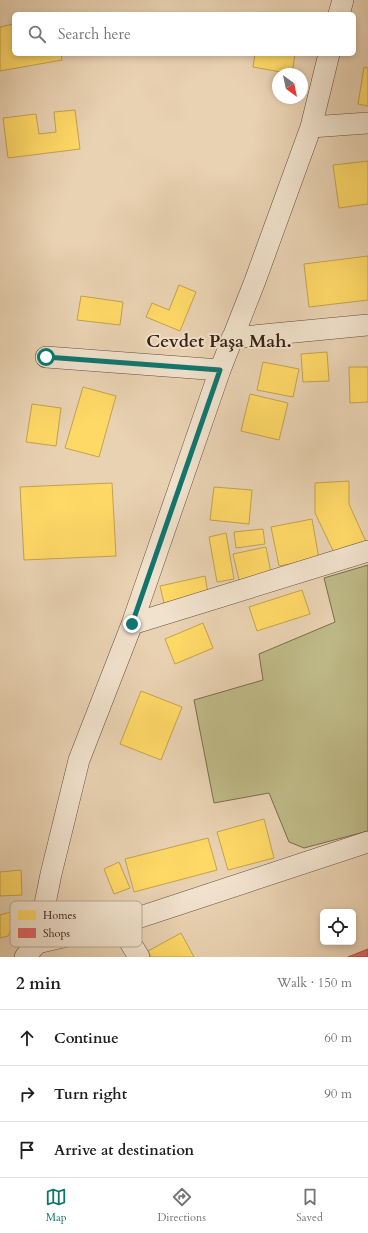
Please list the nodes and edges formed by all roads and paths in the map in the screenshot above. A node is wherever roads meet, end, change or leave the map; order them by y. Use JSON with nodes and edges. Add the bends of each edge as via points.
{"nodes":[{"id":1,"x":343,"y":0,"type":"edge"},
{"id":2,"x":340,"y":12,"type":"edge"},
{"id":3,"x":329,"y":56,"type":"edge"},
{"id":4,"x":368,"y":123,"type":"edge"},
{"id":5,"x":311,"y":127,"type":"junction"},
{"id":6,"x":368,"y":325,"type":"edge"},
{"id":7,"x":232,"y":338,"type":"junction"},
{"id":8,"x":46,"y":357,"type":"dead end"},
{"id":9,"x":220,"y":370,"type":"junction"},
{"id":10,"x":368,"y":551,"type":"edge"},
{"id":11,"x":132,"y":624,"type":"junction"},
{"id":12,"x":368,"y":842,"type":"edge"},
{"id":13,"x":44,"y":901,"type":"edge"},
{"id":14,"x":142,"y":916,"type":"edge"},
{"id":15,"x":41,"y":947,"type":"edge"},
{"id":16,"x":133,"y":947,"type":"edge"},
{"id":17,"x":31,"y":950,"type":"edge"},
{"id":18,"x":139,"y":957,"type":"edge"}],
"edges":[{"from":1,"to":2,"type":"street"},
{"from":3,"to":5,"type":"street"},
{"from":4,"to":5,"type":"street"},
{"from":5,"to":7,"type":"street"},
{"from":6,"to":7,"type":"street"},
{"from":7,"to":9,"type":"street"},
{"from":8,"to":9,"type":"street"},
{"from":9,"to":11,"type":"street"},
{"from":10,"to":11,"type":"street"},
{"from":11,"to":13,"type":"street","via":[[79,760]]},
{"from":12,"to":14,"type":"street"},
{"from":15,"to":17,"type":"street"},
{"from":16,"to":18,"type":"street"}]}
